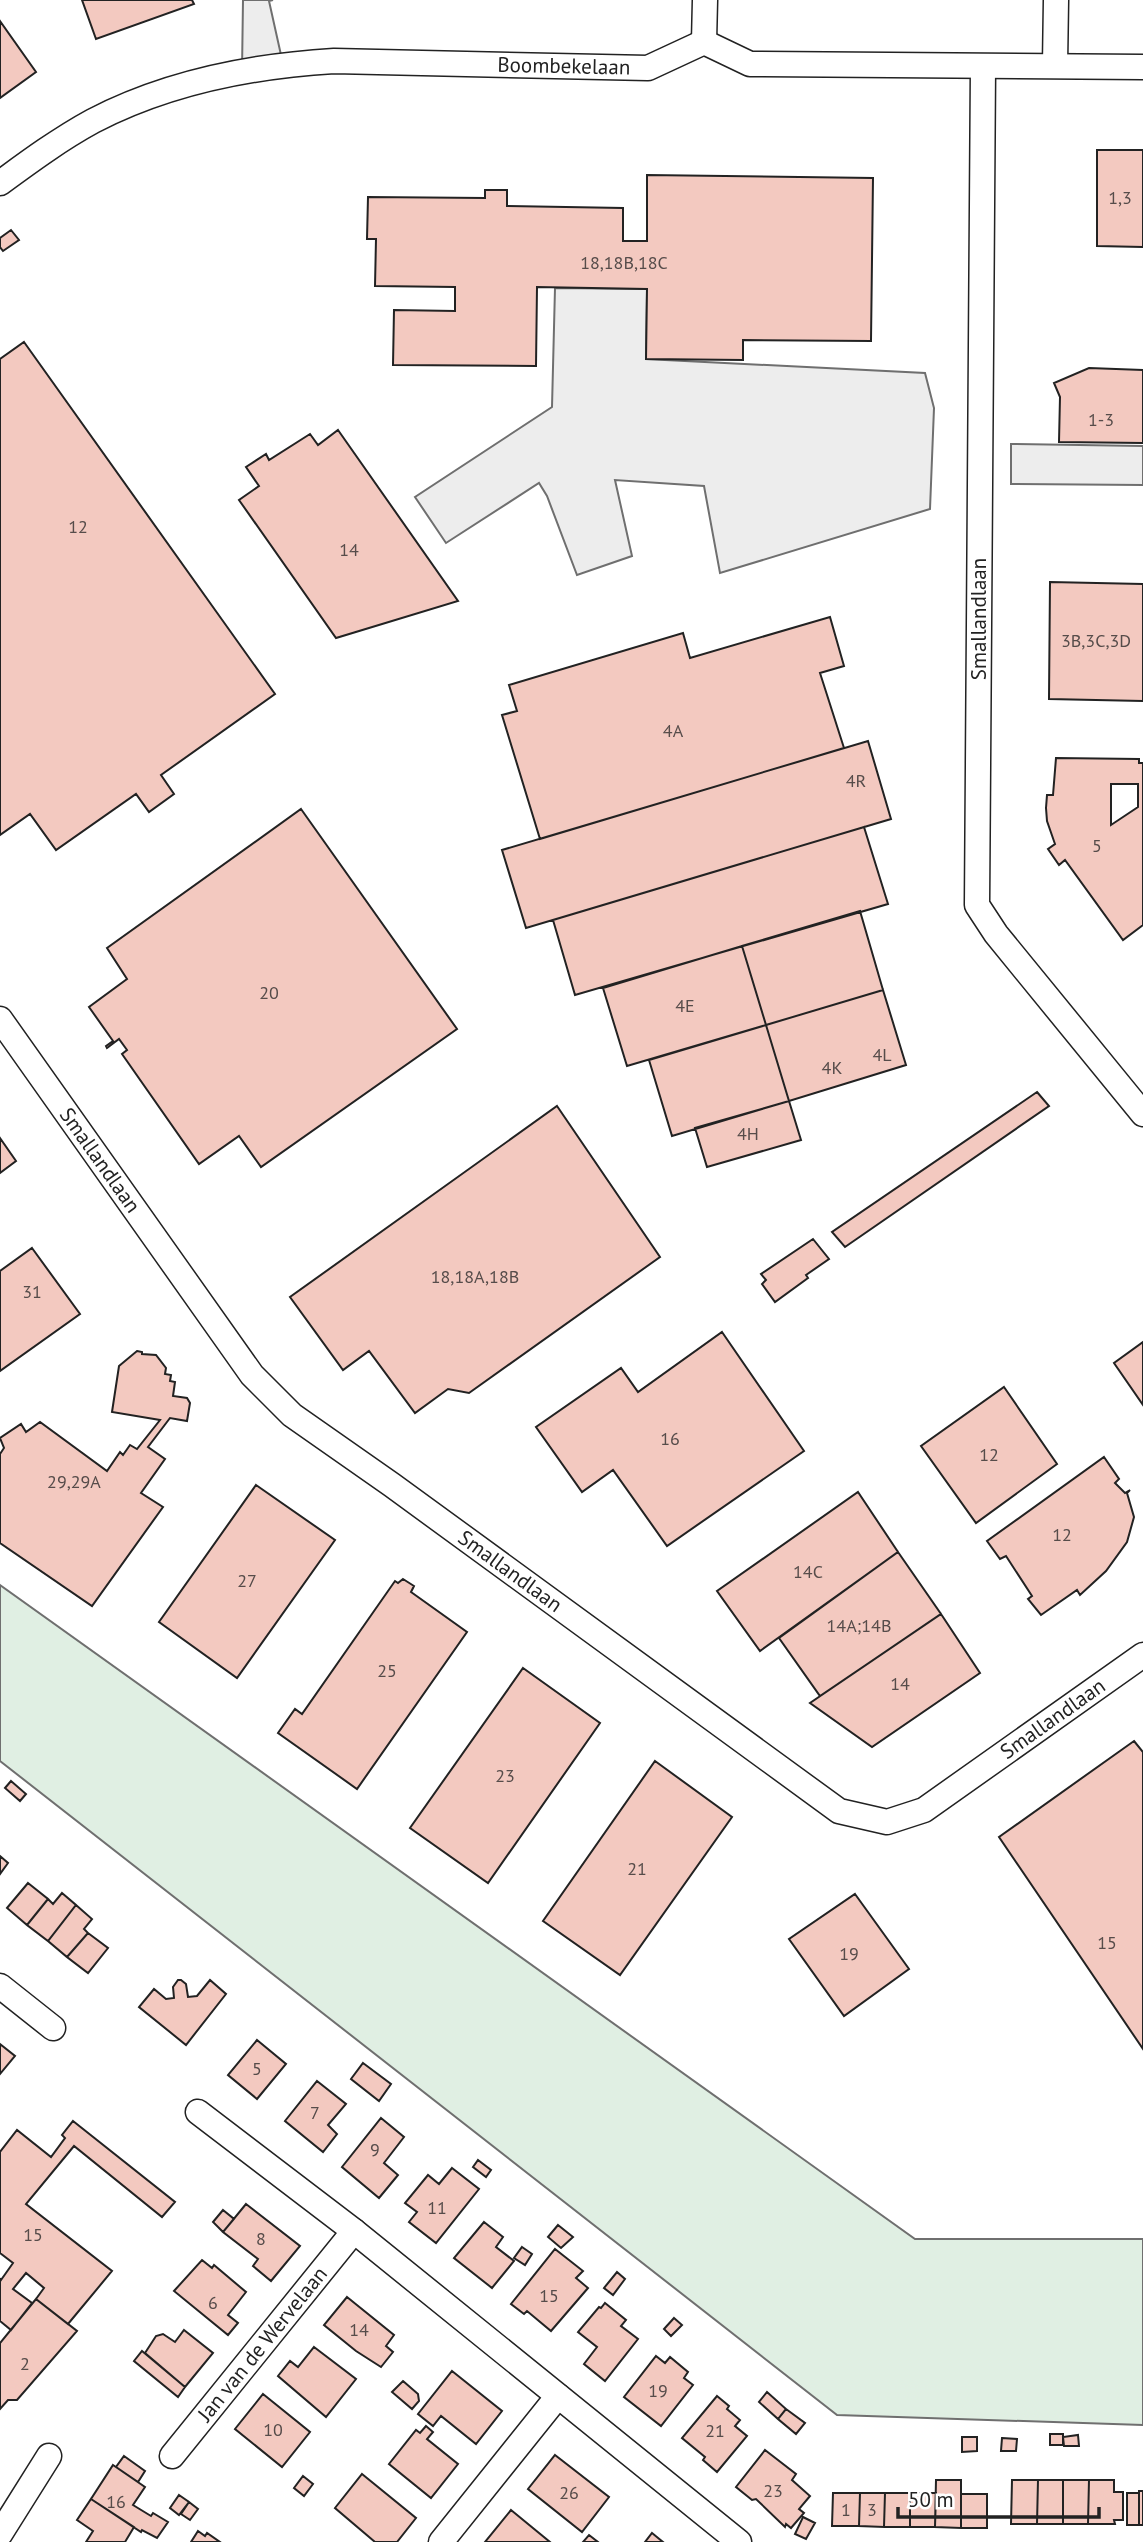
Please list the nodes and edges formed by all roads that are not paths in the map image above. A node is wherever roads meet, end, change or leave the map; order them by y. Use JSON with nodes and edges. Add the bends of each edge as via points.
{"nodes":[{"id":1,"x":705,"y":0,"type":"edge"},
{"id":2,"x":1056,"y":0,"type":"edge"},
{"id":3,"x":704,"y":41,"type":"junction"},
{"id":4,"x":1055,"y":65,"type":"junction"},
{"id":5,"x":983,"y":67,"type":"junction"},
{"id":6,"x":1143,"y":67,"type":"edge"},
{"id":7,"x":0,"y":183,"type":"edge"},
{"id":8,"x":0,"y":1019,"type":"edge"},
{"id":9,"x":1143,"y":1114,"type":"edge"},
{"id":10,"x":1143,"y":1655,"type":"edge"},
{"id":11,"x":0,"y":1986,"type":"edge"},
{"id":12,"x":54,"y":2028,"type":"dead end"},
{"id":13,"x":198,"y":2112,"type":"dead end"},
{"id":14,"x":354,"y":2231,"type":"junction"},
{"id":15,"x":558,"y":2396,"type":"junction"},
{"id":16,"x":49,"y":2456,"type":"dead end"},
{"id":17,"x":172,"y":2456,"type":"dead end"},
{"id":18,"x":0,"y":2535,"type":"edge"},
{"id":19,"x":441,"y":2542,"type":"edge"},
{"id":20,"x":739,"y":2542,"type":"edge"}],
"edges":[{"from":1,"to":3,"type":"street"},
{"from":2,"to":4,"type":"street"},
{"from":3,"to":5,"type":"street","via":[[750,64]]},
{"from":3,"to":7,"type":"street","name":"Boombekelaan","via":[[648,68],[334,61],[242,71],[134,102],[92,122]]},
{"from":4,"to":5,"type":"street"},
{"from":4,"to":6,"type":"street"},
{"from":5,"to":9,"type":"street","name":"Smallandlaan","via":[[977,905]]},
{"from":8,"to":10,"type":"street","name":"Smallandlaan","via":[[252,1375],[292,1415],[839,1811],[887,1822],[924,1810]]},
{"from":11,"to":12,"type":"street"},
{"from":13,"to":14,"type":"street"},
{"from":14,"to":15,"type":"street"},
{"from":14,"to":17,"type":"street","name":"Jan van de Wervelaan"},
{"from":15,"to":19,"type":"street"},
{"from":15,"to":20,"type":"street"},
{"from":16,"to":18,"type":"street"}]}
